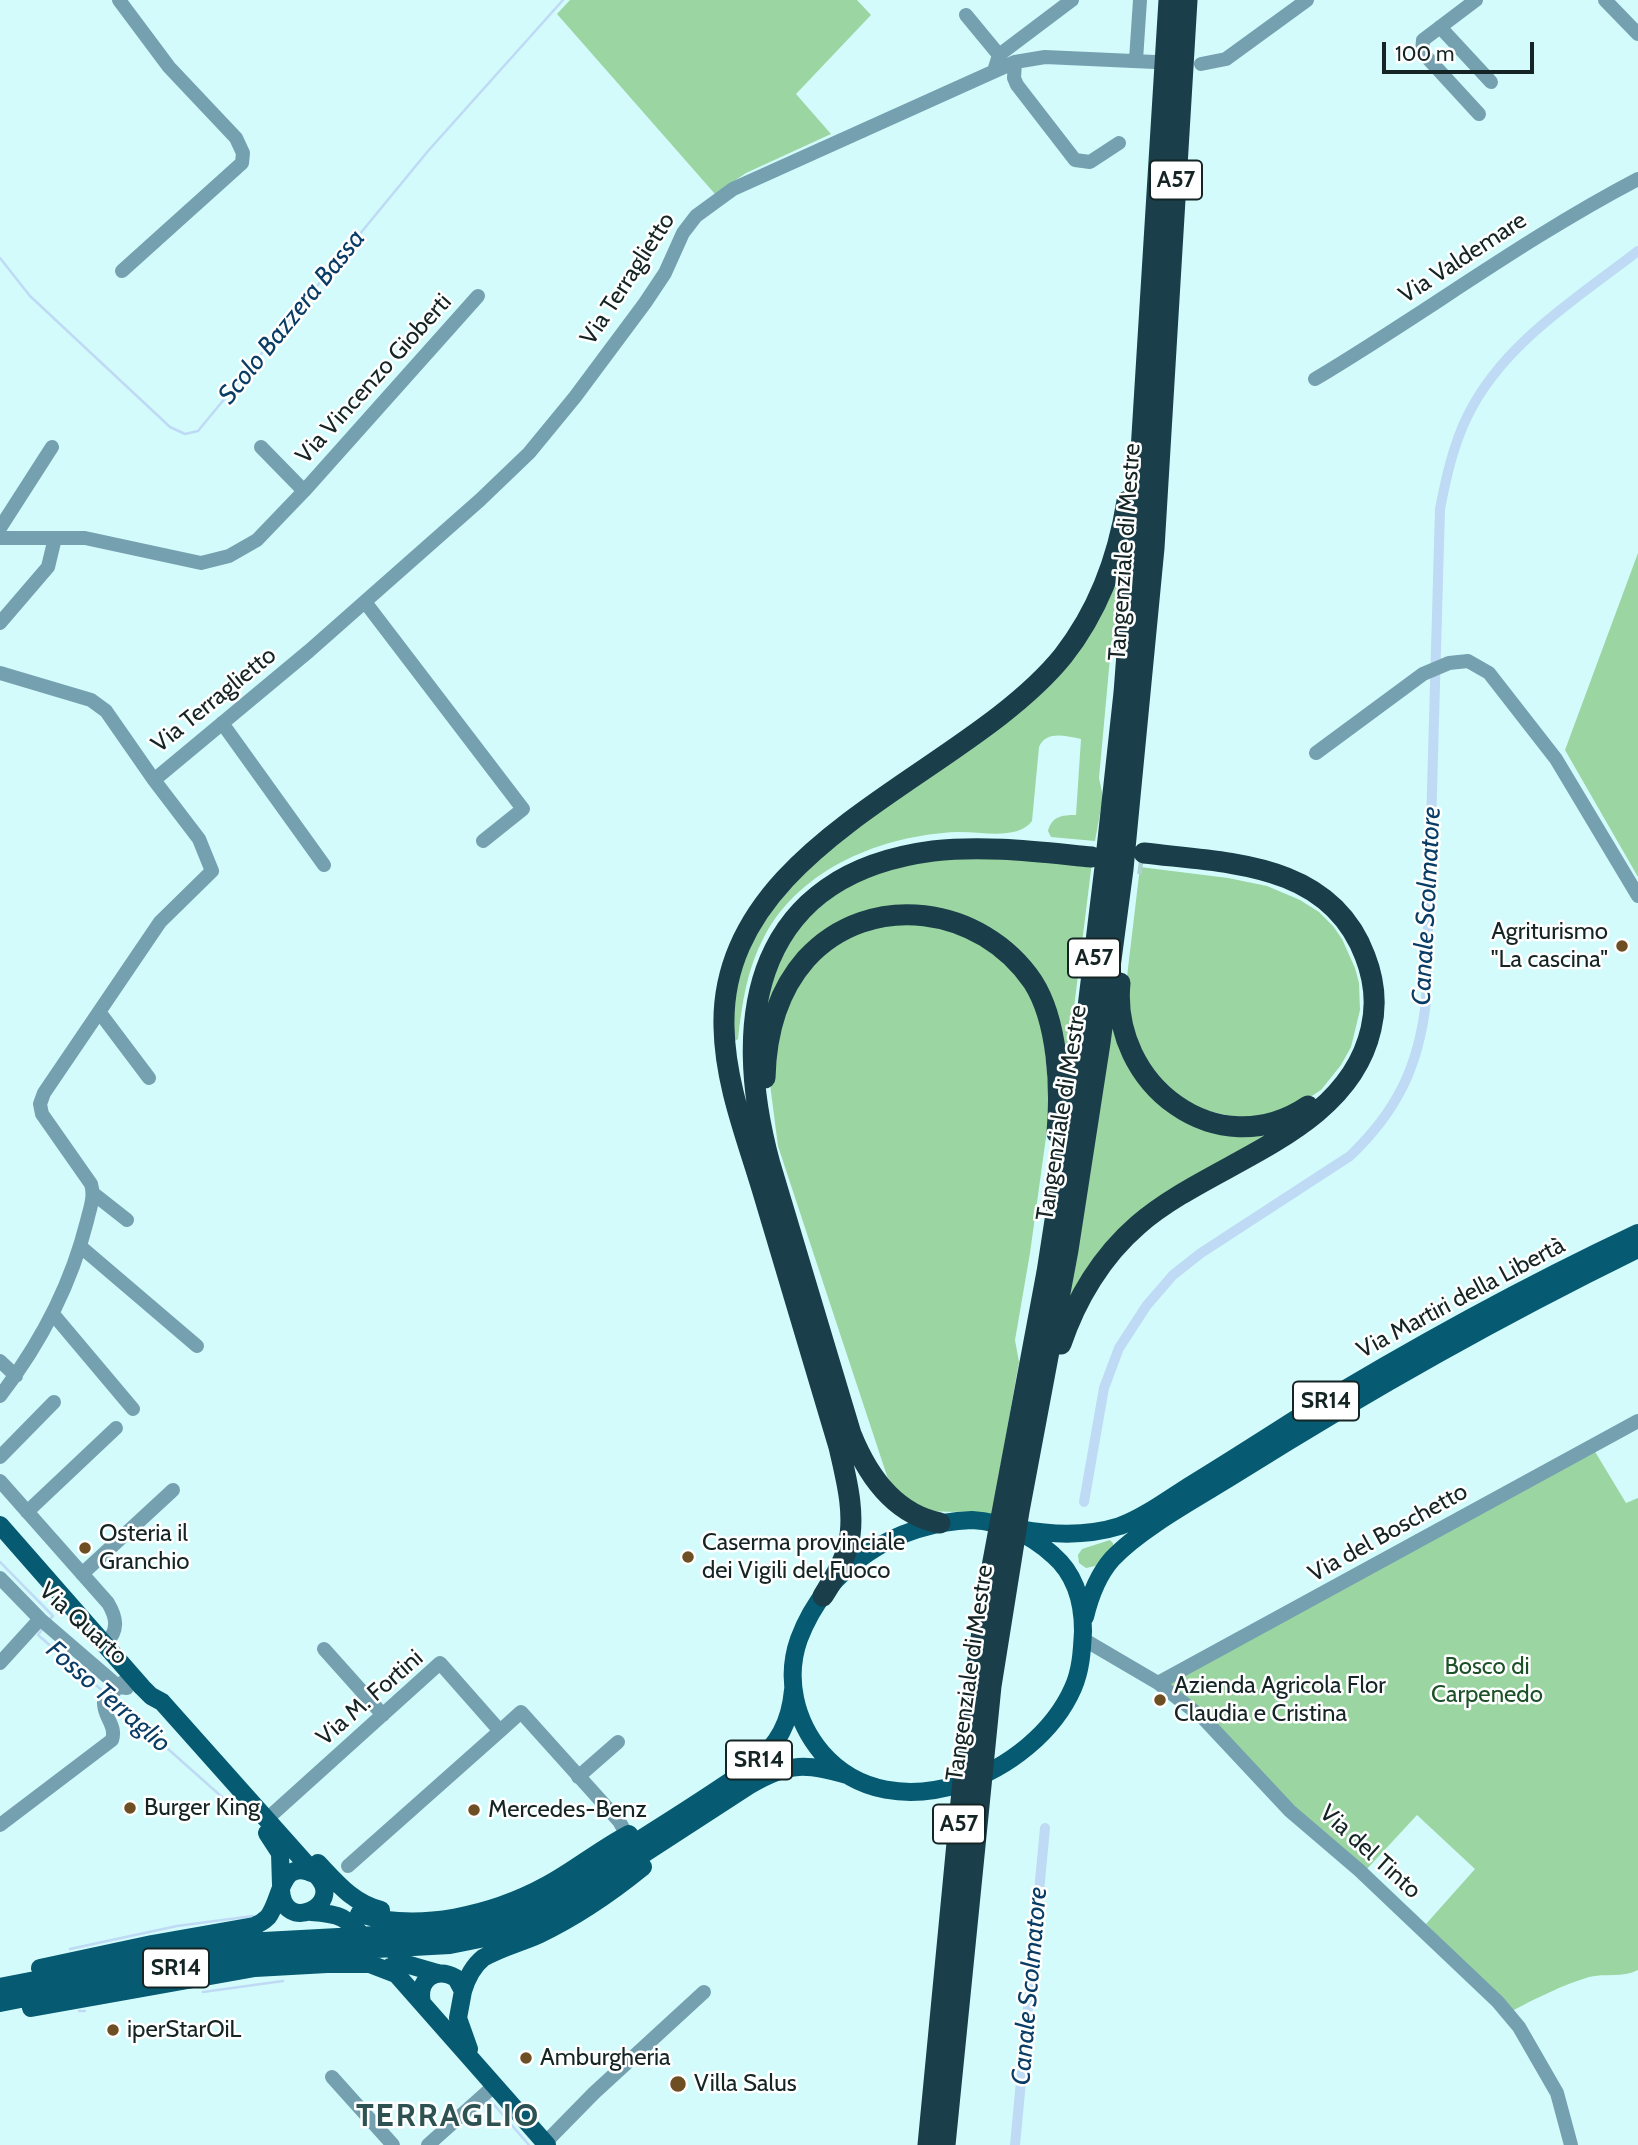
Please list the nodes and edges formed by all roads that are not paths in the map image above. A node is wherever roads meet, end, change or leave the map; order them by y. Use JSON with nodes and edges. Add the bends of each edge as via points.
{"nodes":[{"id":1,"x":118,"y":0,"type":"edge"},
{"id":2,"x":1072,"y":0,"type":"edge"},
{"id":3,"x":1140,"y":0,"type":"edge"},
{"id":4,"x":1169,"y":0,"type":"edge"},
{"id":5,"x":1187,"y":0,"type":"edge"},
{"id":6,"x":1307,"y":0,"type":"edge"},
{"id":7,"x":1476,"y":0,"type":"edge"},
{"id":8,"x":1605,"y":0,"type":"edge"},
{"id":9,"x":967,"y":15,"type":"dead end"},
{"id":10,"x":1440,"y":27,"type":"junction"},
{"id":11,"x":1638,"y":34,"type":"edge"},
{"id":12,"x":999,"y":55,"type":"junction"},
{"id":13,"x":1136,"y":60,"type":"junction"},
{"id":14,"x":1155,"y":61,"type":"dead end"},
{"id":15,"x":1015,"y":62,"type":"junction"},
{"id":16,"x":1201,"y":64,"type":"dead end"},
{"id":17,"x":994,"y":71,"type":"junction"},
{"id":18,"x":1491,"y":82,"type":"dead end"},
{"id":19,"x":1479,"y":114,"type":"dead end"},
{"id":20,"x":1119,"y":143,"type":"dead end"},
{"id":21,"x":1638,"y":180,"type":"edge"},
{"id":22,"x":122,"y":271,"type":"dead end"},
{"id":23,"x":478,"y":296,"type":"dead end"},
{"id":24,"x":1315,"y":379,"type":"dead end"},
{"id":25,"x":1145,"y":406,"type":"junction"},
{"id":26,"x":52,"y":447,"type":"dead end"},
{"id":27,"x":261,"y":447,"type":"dead end"},
{"id":28,"x":304,"y":491,"type":"junction"},
{"id":29,"x":0,"y":528,"type":"edge"},
{"id":30,"x":0,"y":538,"type":"edge"},
{"id":31,"x":55,"y":538,"type":"junction"},
{"id":32,"x":365,"y":602,"type":"junction"},
{"id":33,"x":0,"y":623,"type":"edge"},
{"id":34,"x":0,"y":673,"type":"edge"},
{"id":35,"x":222,"y":723,"type":"junction"},
{"id":36,"x":1316,"y":753,"type":"dead end"},
{"id":37,"x":153,"y":780,"type":"junction"},
{"id":38,"x":484,"y":841,"type":"dead end"},
{"id":39,"x":1136,"y":862,"type":"junction"},
{"id":40,"x":324,"y":865,"type":"dead end"},
{"id":41,"x":1638,"y":896,"type":"edge"},
{"id":42,"x":100,"y":1013,"type":"junction"},
{"id":43,"x":149,"y":1078,"type":"dead end"},
{"id":44,"x":770,"y":1164,"type":"junction"},
{"id":45,"x":762,"y":1188,"type":"junction"},
{"id":46,"x":94,"y":1194,"type":"junction"},
{"id":47,"x":127,"y":1220,"type":"dead end"},
{"id":48,"x":1638,"y":1233,"type":"edge"},
{"id":49,"x":81,"y":1247,"type":"junction"},
{"id":50,"x":1638,"y":1249,"type":"edge"},
{"id":51,"x":1041,"y":1306,"type":"junction"},
{"id":52,"x":53,"y":1314,"type":"junction"},
{"id":53,"x":197,"y":1346,"type":"dead end"},
{"id":54,"x":0,"y":1361,"type":"edge"},
{"id":55,"x":16,"y":1376,"type":"junction"},
{"id":56,"x":0,"y":1396,"type":"edge"},
{"id":57,"x":54,"y":1402,"type":"dead end"},
{"id":58,"x":133,"y":1409,"type":"dead end"},
{"id":59,"x":1037,"y":1412,"type":"junction"},
{"id":60,"x":1638,"y":1421,"type":"edge"},
{"id":61,"x":116,"y":1428,"type":"dead end"},
{"id":62,"x":0,"y":1457,"type":"edge"},
{"id":63,"x":0,"y":1480,"type":"edge"},
{"id":64,"x":173,"y":1490,"type":"dead end"},
{"id":65,"x":27,"y":1513,"type":"junction"},
{"id":66,"x":1010,"y":1514,"type":"junction"},
{"id":67,"x":940,"y":1523,"type":"junction"},
{"id":68,"x":0,"y":1525,"type":"edge"},
{"id":69,"x":82,"y":1574,"type":"junction"},
{"id":70,"x":0,"y":1577,"type":"edge"},
{"id":71,"x":823,"y":1596,"type":"junction"},
{"id":72,"x":40,"y":1625,"type":"junction"},
{"id":73,"x":1083,"y":1635,"type":"junction"},
{"id":74,"x":105,"y":1644,"type":"junction"},
{"id":75,"x":324,"y":1649,"type":"dead end"},
{"id":76,"x":0,"y":1663,"type":"edge"},
{"id":77,"x":1158,"y":1683,"type":"junction"},
{"id":78,"x":127,"y":1689,"type":"junction"},
{"id":79,"x":793,"y":1690,"type":"junction"},
{"id":80,"x":383,"y":1715,"type":"junction"},
{"id":81,"x":500,"y":1731,"type":"junction"},
{"id":82,"x":618,"y":1742,"type":"dead end"},
{"id":83,"x":850,"y":1776,"type":"junction"},
{"id":84,"x":578,"y":1777,"type":"junction"},
{"id":85,"x":719,"y":1806,"type":"junction"},
{"id":86,"x":267,"y":1819,"type":"junction"},
{"id":87,"x":0,"y":1825,"type":"edge"},
{"id":88,"x":634,"y":1837,"type":"junction"},
{"id":89,"x":348,"y":1866,"type":"dead end"},
{"id":90,"x":318,"y":1878,"type":"junction"},
{"id":91,"x":281,"y":1888,"type":"junction"},
{"id":92,"x":311,"y":1912,"type":"junction"},
{"id":93,"x":472,"y":1913,"type":"junction"},
{"id":94,"x":376,"y":1942,"type":"junction"},
{"id":95,"x":437,"y":1973,"type":"junction"},
{"id":96,"x":0,"y":1980,"type":"edge"},
{"id":97,"x":0,"y":1987,"type":"edge"},
{"id":98,"x":704,"y":1993,"type":"dead end"},
{"id":99,"x":462,"y":1997,"type":"junction"},
{"id":100,"x":0,"y":2003,"type":"edge"},
{"id":101,"x":427,"y":2008,"type":"junction"},
{"id":102,"x":0,"y":2011,"type":"edge"},
{"id":103,"x":473,"y":2059,"type":"junction"},
{"id":104,"x":332,"y":2077,"type":"dead end"},
{"id":105,"x":489,"y":2091,"type":"junction"},
{"id":106,"x":546,"y":2144,"type":"edge"},
{"id":107,"x":393,"y":2145,"type":"edge"},
{"id":108,"x":428,"y":2145,"type":"edge"},
{"id":109,"x":928,"y":2145,"type":"edge"},
{"id":110,"x":945,"y":2145,"type":"edge"},
{"id":111,"x":1571,"y":2145,"type":"edge"}],
"edges":[{"from":1,"to":22,"type":"street","via":[[169,67],[236,138],[243,153],[242,163]]},
{"from":2,"to":12,"type":"street"},
{"from":3,"to":13,"type":"street"},
{"from":4,"to":25,"type":"highway","name":"Tangenziale di Mestre","number":"A57"},
{"from":5,"to":39,"type":"highway","name":"Tangenziale di Mestre","number":"A57"},
{"from":6,"to":16,"type":"street","via":[[1226,59]]},
{"from":7,"to":10,"type":"street"},
{"from":8,"to":11,"type":"street"},
{"from":9,"to":12,"type":"street"},
{"from":10,"to":18,"type":"street"},
{"from":10,"to":19,"type":"street","via":[[1423,40],[1422,52]]},
{"from":12,"to":17,"type":"street"},
{"from":13,"to":14,"type":"street","name":"Via Terraglietto"},
{"from":13,"to":15,"type":"street","name":"Via Terraglietto","via":[[1045,57]]},
{"from":15,"to":17,"type":"street","name":"Via Terraglietto"},
{"from":15,"to":20,"type":"street","via":[[1017,85],[1074,160],[1090,162]]},
{"from":17,"to":32,"type":"street","name":"Via Terraglietto","via":[[733,189],[699,213],[645,303],[529,453]]},
{"from":21,"to":24,"type":"street","name":"Via Valdemare","via":[[1541,233]]},
{"from":23,"to":28,"type":"street","name":"Via Vincenzo Gioberti"},
{"from":25,"to":45,"type":"highway","number":"A57","via":[[1131,455],[1128,497],[1114,560],[1094,607],[1062,656],[993,720],[801,863],[771,895],[747,932],[731,972],[723,1028],[734,1096]]},
{"from":25,"to":51,"type":"highway","name":"Tangenziale di Mestre","number":"A57","via":[[1105,867]]},
{"from":26,"to":29,"type":"street"},
{"from":27,"to":28,"type":"street","name":"Via Vincenzo Gioberti"},
{"from":28,"to":31,"type":"street","name":"Via Vincenzo Gioberti","via":[[257,540],[240,551],[201,563],[85,538]]},
{"from":30,"to":31,"type":"street","name":"Via Vincenzo Gioberti"},
{"from":31,"to":33,"type":"street","via":[[48,567]]},
{"from":32,"to":35,"type":"street","name":"Via Terraglietto"},
{"from":32,"to":38,"type":"street","via":[[523,809]]},
{"from":34,"to":37,"type":"street","via":[[91,701],[106,711]]},
{"from":35,"to":37,"type":"street","name":"Via Terraglietto"},
{"from":35,"to":40,"type":"street"},
{"from":36,"to":41,"type":"street","via":[[1423,674],[1468,661],[1489,673],[1556,759]]},
{"from":37,"to":42,"type":"street","name":"Via Terraglietto","via":[[198,839],[212,871],[160,922]]},
{"from":39,"to":39,"type":"highway","number":"A57","via":[[1229,874],[1277,886],[1315,906],[1341,933],[1362,986],[1357,1042],[1337,1078],[1299,1112],[1274,1121],[1231,1126],[1182,1110],[1161,1095],[1143,1073],[1125,1038],[1119,1007]]},
{"from":39,"to":59,"type":"highway","name":"Tangenziale di Mestre","number":"A57"},
{"from":39,"to":59,"type":"highway","number":"A57","via":[[1231,864],[1303,884],[1323,897],[1348,924],[1365,955],[1374,992],[1373,1022],[1356,1068],[1332,1098],[1284,1135],[1167,1203],[1118,1244],[1075,1308]]},
{"from":42,"to":43,"type":"street"},
{"from":42,"to":46,"type":"street","name":"Via Terraglietto","via":[[40,1104]]},
{"from":44,"to":45,"type":"highway","number":"A57","via":[[753,1078],[754,1018],[771,956],[803,909],[853,874],[920,853],[987,848],[1093,852],[986,838],[922,842],[847,865],[793,902],[771,931],[758,959],[743,1017],[743,1082]]},
{"from":44,"to":51,"type":"highway","number":"A57","via":[[765,1095],[768,1041],[784,993],[807,959],[848,929],[892,916],[925,915],[972,929],[1024,971],[1039,994],[1051,1030],[1058,1122],[1039,1261]]},
{"from":44,"to":67,"type":"highway","number":"A57","via":[[857,1449],[896,1503]]},
{"from":45,"to":71,"type":"highway","number":"A57","via":[[839,1447],[849,1496],[848,1545]]},
{"from":46,"to":47,"type":"street","name":"Via Terraglietto"},
{"from":46,"to":49,"type":"street"},
{"from":48,"to":66,"type":"main road","name":"Via Martiri della Libertà","number":"SR14","via":[[1410,1353],[1123,1525],[1068,1534],[1031,1531]]},
{"from":49,"to":52,"type":"street"},
{"from":49,"to":53,"type":"street"},
{"from":50,"to":73,"type":"main road","name":"Via Martiri della Libertà","number":"SR14","via":[[1406,1372],[1150,1529],[1104,1569],[1091,1595]]},
{"from":51,"to":66,"type":"highway","name":"Tangenziale di Mestre","number":"A57"},
{"from":52,"to":55,"type":"street"},
{"from":52,"to":58,"type":"street"},
{"from":54,"to":55,"type":"street"},
{"from":55,"to":56,"type":"street"},
{"from":57,"to":62,"type":"street"},
{"from":59,"to":66,"type":"highway","name":"Tangenziale di Mestre","number":"A57"},
{"from":60,"to":77,"type":"street","name":"Via del Boschetto"},
{"from":61,"to":65,"type":"street"},
{"from":63,"to":65,"type":"street"},
{"from":64,"to":69,"type":"street"},
{"from":65,"to":69,"type":"street"},
{"from":66,"to":67,"type":"main road","number":"SR14","via":[[993,1522]]},
{"from":66,"to":73,"type":"main road","number":"SR14","via":[[1066,1567],[1079,1597]]},
{"from":66,"to":109,"type":"highway","name":"Tangenziale di Mestre","number":"A57","via":[[978,1650],[969,1718]]},
{"from":66,"to":110,"type":"highway","name":"Tangenziale di Mestre","number":"A57"},
{"from":67,"to":71,"type":"main road","number":"SR14","via":[[908,1531],[876,1547]]},
{"from":68,"to":74,"type":"main road"},
{"from":69,"to":74,"type":"street","via":[[114,1614],[116,1630]]},
{"from":70,"to":72,"type":"street","name":"Via Quarto"},
{"from":71,"to":79,"type":"main road","number":"SR14","via":[[800,1638]]},
{"from":72,"to":76,"type":"street"},
{"from":72,"to":78,"type":"street","name":"Via Quarto"},
{"from":73,"to":77,"type":"street","name":"Via del Tinto"},
{"from":73,"to":83,"type":"main road","number":"SR14","via":[[1080,1667],[1069,1697],[1042,1733],[1006,1763],[975,1778],[926,1790],[887,1789]]},
{"from":74,"to":78,"type":"main road"},
{"from":75,"to":80,"type":"street"},
{"from":77,"to":111,"type":"street","name":"Via del Tinto","via":[[1203,1718],[1290,1811],[1498,2002],[1519,2027],[1557,2093]]},
{"from":78,"to":86,"type":"main road","via":[[162,1702]]},
{"from":78,"to":87,"type":"street","via":[[103,1706],[114,1727],[113,1740]]},
{"from":78,"to":91,"type":"main road","via":[[156,1707],[276,1845]]},
{"from":79,"to":83,"type":"main road","number":"SR14","via":[[809,1736]]},
{"from":79,"to":88,"type":"main road","number":"SR14","via":[[789,1716],[776,1743],[754,1765],[693,1806]]},
{"from":80,"to":81,"type":"street","name":"Via M. Fortini","via":[[440,1663]]},
{"from":80,"to":86,"type":"street","name":"Via M. Fortini"},
{"from":81,"to":84,"type":"street","via":[[521,1712]]},
{"from":81,"to":89,"type":"street"},
{"from":82,"to":84,"type":"street"},
{"from":83,"to":85,"type":"main road","number":"SR14","via":[[816,1767],[789,1768],[763,1777]]},
{"from":84,"to":88,"type":"street"},
{"from":85,"to":94,"type":"main road","number":"SR14","via":[[584,1894],[513,1930],[467,1942]]},
{"from":85,"to":99,"type":"main road","number":"SR14","via":[[691,1834],[617,1888],[538,1935],[483,1958],[468,1975]]},
{"from":86,"to":90,"type":"main road"},
{"from":86,"to":93,"type":"main road","via":[[279,1823],[345,1891],[367,1906],[392,1912]]},
{"from":88,"to":93,"type":"main road","number":"SR14","via":[[601,1849],[510,1902]]},
{"from":88,"to":94,"type":"main road","via":[[554,1895],[516,1913],[463,1928],[394,1935]]},
{"from":90,"to":91,"type":"main road","via":[[304,1870],[293,1872]]},
{"from":90,"to":92,"type":"main road","via":[[323,1899]]},
{"from":90,"to":94,"type":"main road"},
{"from":91,"to":92,"type":"main road","via":[[283,1902],[291,1910]]},
{"from":91,"to":96,"type":"main road","via":[[270,1915],[254,1926],[66,1961]]},
{"from":92,"to":94,"type":"main road","via":[[339,1915]]},
{"from":93,"to":94,"type":"main road","number":"SR14","via":[[412,1921],[376,1919]]},
{"from":94,"to":95,"type":"main road","via":[[412,1967]]},
{"from":94,"to":97,"type":"main road","number":"SR14","via":[[268,1940],[209,1947]]},
{"from":94,"to":100,"type":"main road","number":"SR14","via":[[354,1951],[214,1961]]},
{"from":94,"to":101,"type":"main road"},
{"from":94,"to":102,"type":"main road","via":[[370,1965],[255,1968],[69,2003]]},
{"from":95,"to":99,"type":"main road","via":[[456,1978]]},
{"from":95,"to":101,"type":"main road","via":[[421,1990]]},
{"from":98,"to":106,"type":"street"},
{"from":99,"to":101,"type":"main road","via":[[449,2014],[439,2015]]},
{"from":99,"to":103,"type":"main road","via":[[458,2018]]},
{"from":101,"to":103,"type":"main road"},
{"from":103,"to":105,"type":"main road"},
{"from":104,"to":107,"type":"street"},
{"from":105,"to":106,"type":"main road"},
{"from":105,"to":108,"type":"street"}]}
